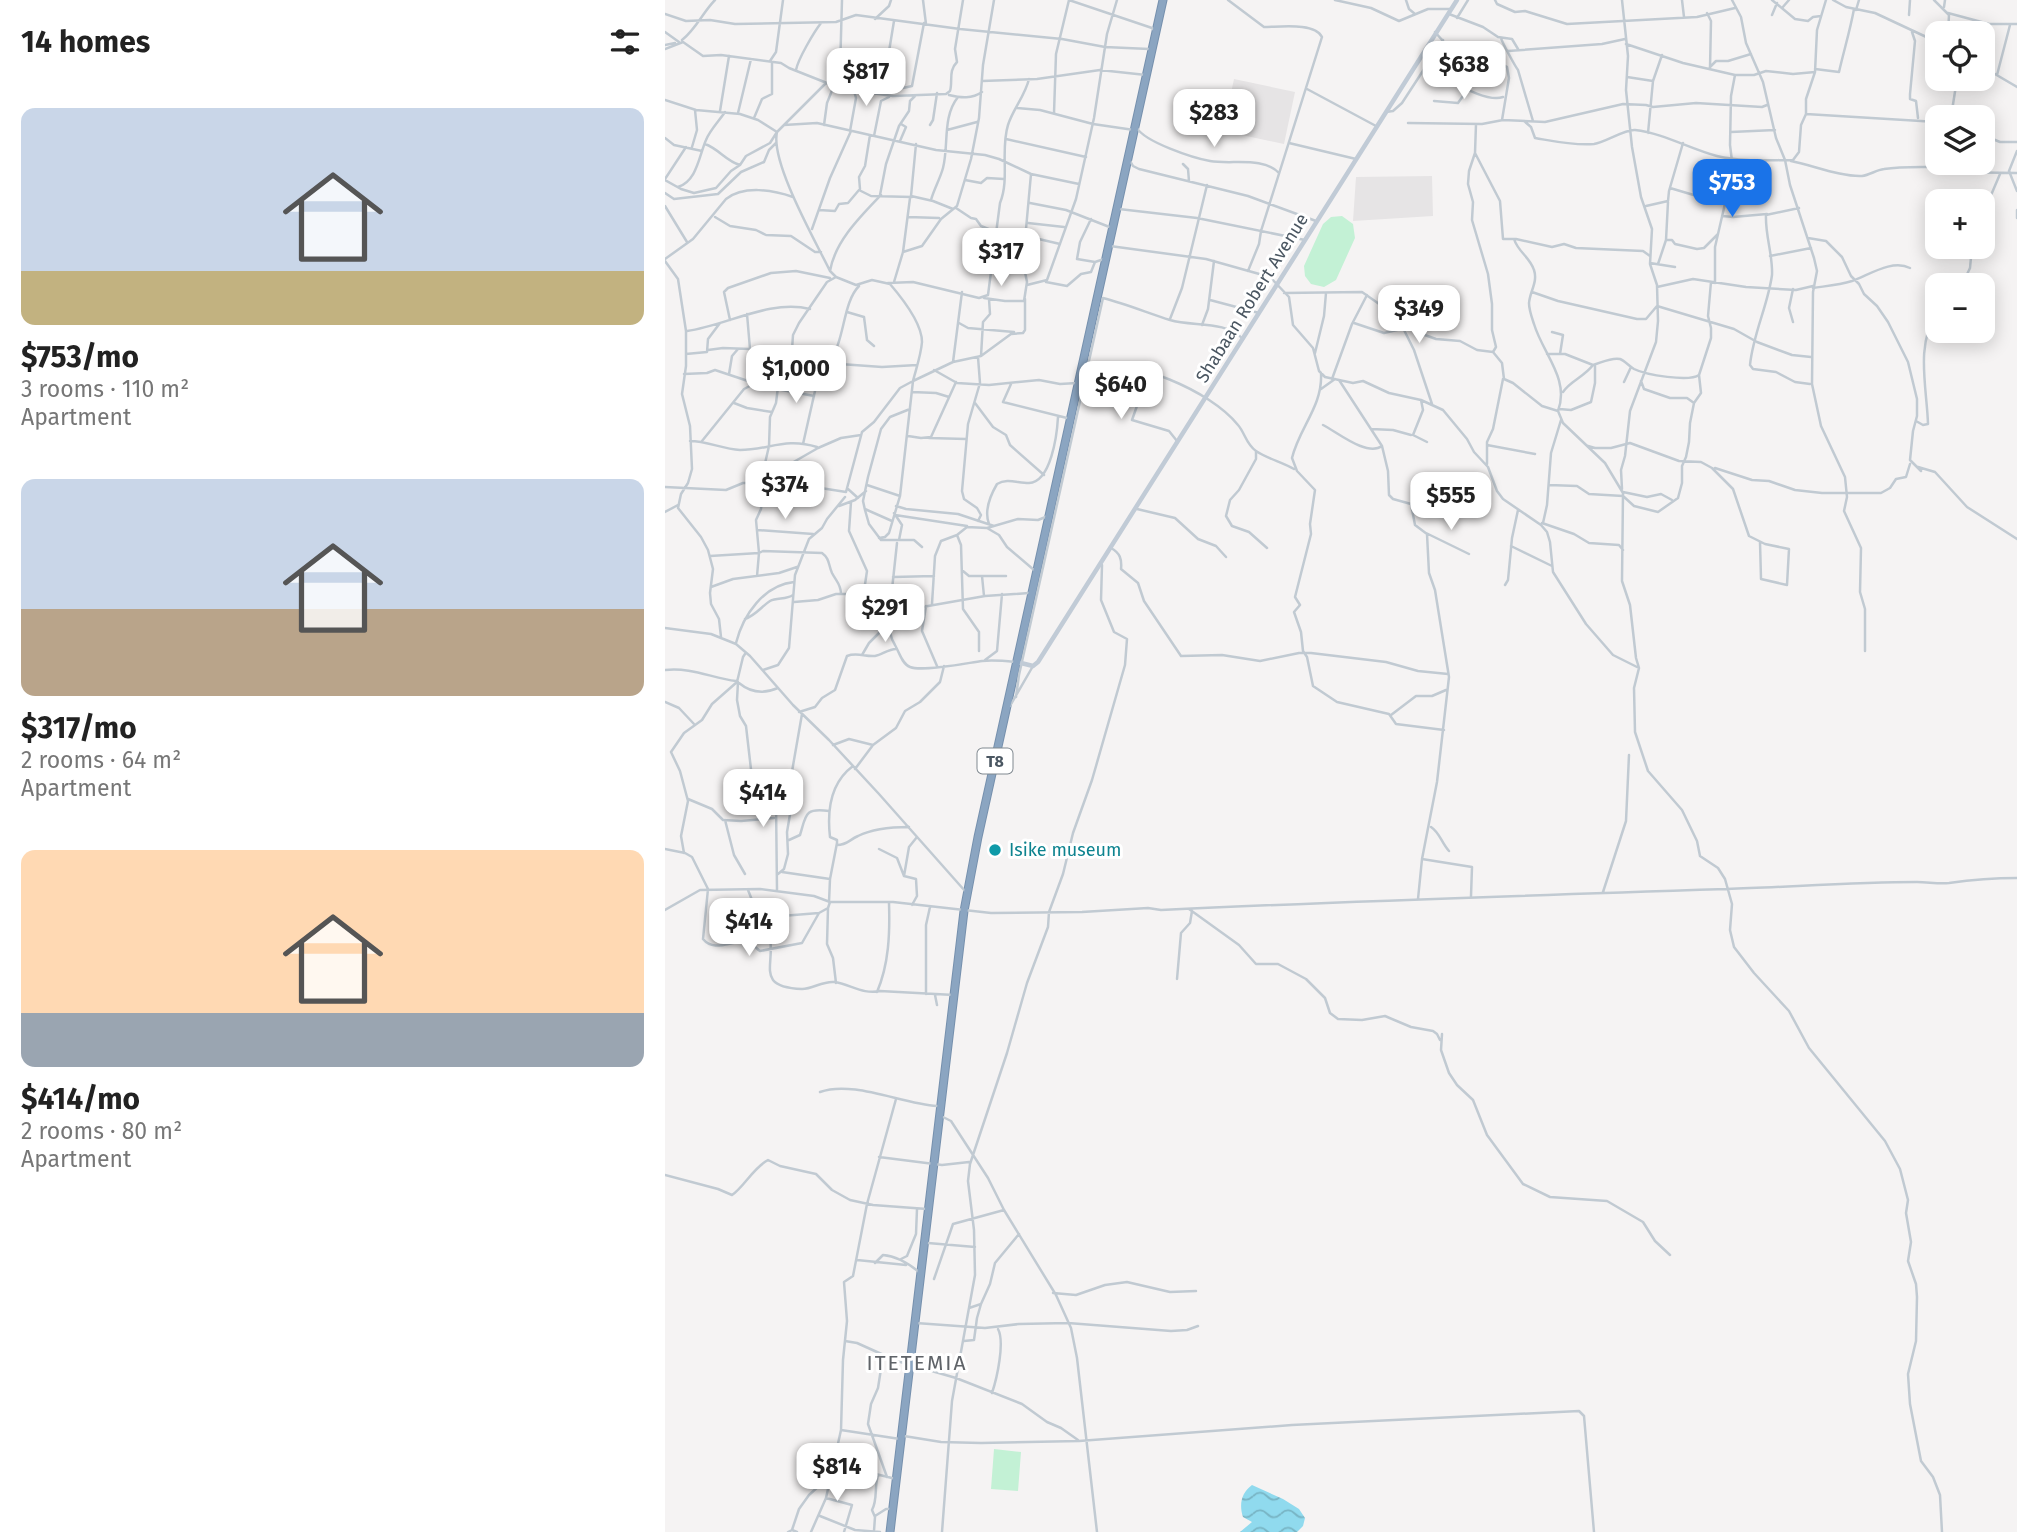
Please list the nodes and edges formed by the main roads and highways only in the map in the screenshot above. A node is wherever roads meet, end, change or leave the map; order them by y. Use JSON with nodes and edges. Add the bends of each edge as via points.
{"nodes":[{"id":1,"x":1163,"y":0,"type":"edge"},
{"id":2,"x":890,"y":1532,"type":"edge"}],
"edges":[{"from":1,"to":2,"type":"highway","number":"T8","via":[[967,893]]}]}
